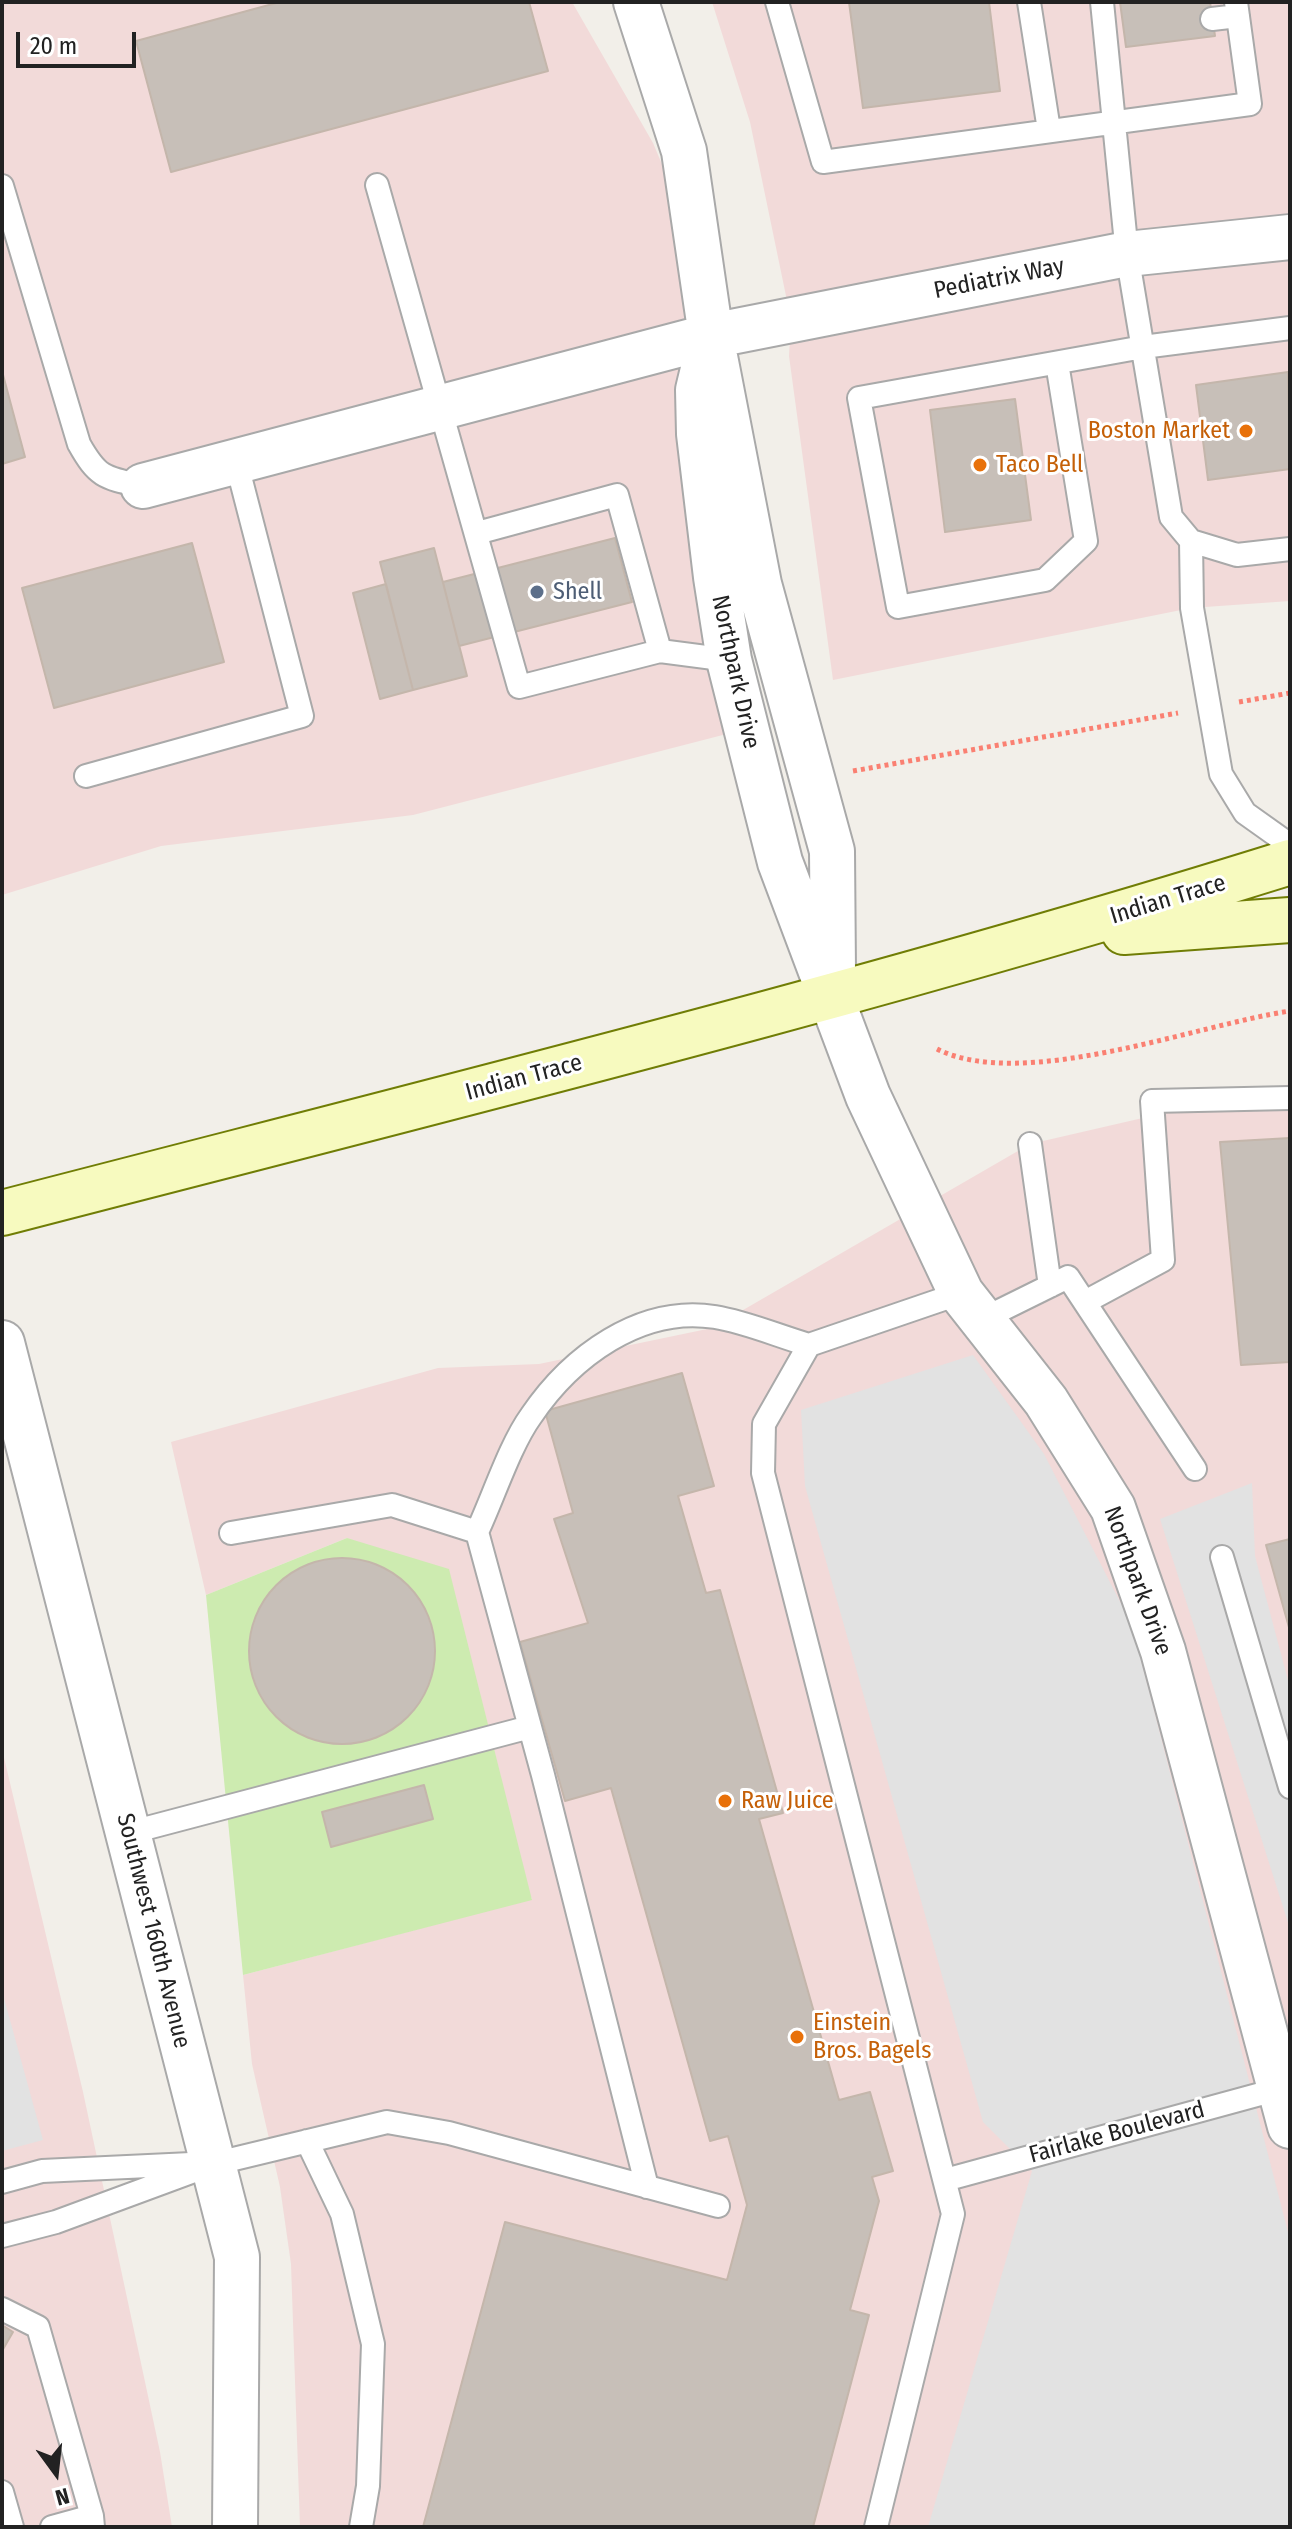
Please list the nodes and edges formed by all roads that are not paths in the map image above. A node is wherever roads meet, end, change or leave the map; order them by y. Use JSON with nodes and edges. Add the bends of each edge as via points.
{"nodes":[{"id":1,"x":636,"y":2,"type":"edge"},
{"id":2,"x":777,"y":2,"type":"edge"},
{"id":3,"x":1029,"y":2,"type":"edge"},
{"id":4,"x":1102,"y":2,"type":"edge"},
{"id":5,"x":1237,"y":9,"type":"edge"},
{"id":6,"x":1212,"y":19,"type":"dead end"},
{"id":7,"x":1116,"y":120,"type":"junction"},
{"id":8,"x":1049,"y":130,"type":"junction"},
{"id":9,"x":377,"y":185,"type":"dead end"},
{"id":10,"x":2,"y":186,"type":"edge"},
{"id":11,"x":8,"y":228,"type":"edge"},
{"id":12,"x":1290,"y":237,"type":"edge"},
{"id":13,"x":1127,"y":254,"type":"junction"},
{"id":14,"x":1290,"y":328,"type":"edge"},
{"id":15,"x":711,"y":336,"type":"junction"},
{"id":16,"x":1143,"y":347,"type":"junction"},
{"id":17,"x":1057,"y":363,"type":"junction"},
{"id":18,"x":439,"y":408,"type":"junction"},
{"id":19,"x":236,"y":461,"type":"junction"},
{"id":20,"x":143,"y":486,"type":"joint"},
{"id":21,"x":477,"y":533,"type":"junction"},
{"id":22,"x":1191,"y":541,"type":"junction"},
{"id":23,"x":1290,"y":549,"type":"edge"},
{"id":24,"x":660,"y":651,"type":"junction"},
{"id":25,"x":729,"y":660,"type":"junction"},
{"id":26,"x":86,"y":776,"type":"dead end"},
{"id":27,"x":1290,"y":845,"type":"edge"},
{"id":28,"x":1290,"y":862,"type":"edge"},
{"id":29,"x":1290,"y":920,"type":"edge"},
{"id":30,"x":1046,"y":938,"type":"junction"},
{"id":31,"x":833,"y":997,"type":"junction"},
{"id":32,"x":1290,"y":1098,"type":"edge"},
{"id":33,"x":1030,"y":1144,"type":"dead end"},
{"id":34,"x":2,"y":1213,"type":"edge"},
{"id":35,"x":1050,"y":1286,"type":"junction"},
{"id":36,"x":1085,"y":1302,"type":"junction"},
{"id":37,"x":971,"y":1307,"type":"junction"},
{"id":38,"x":2,"y":1343,"type":"edge"},
{"id":39,"x":809,"y":1345,"type":"junction"},
{"id":40,"x":1195,"y":1469,"type":"dead end"},
{"id":41,"x":477,"y":1532,"type":"junction"},
{"id":42,"x":231,"y":1533,"type":"dead end"},
{"id":43,"x":1222,"y":1557,"type":"dead end"},
{"id":44,"x":530,"y":1727,"type":"junction"},
{"id":45,"x":1290,"y":1787,"type":"edge"},
{"id":46,"x":128,"y":1833,"type":"junction"},
{"id":47,"x":1286,"y":2101,"type":"edge"},
{"id":48,"x":307,"y":2141,"type":"junction"},
{"id":49,"x":213,"y":2164,"type":"junction"},
{"id":50,"x":945,"y":2180,"type":"junction"},
{"id":51,"x":2,"y":2182,"type":"edge"},
{"id":52,"x":647,"y":2187,"type":"junction"},
{"id":53,"x":718,"y":2206,"type":"dead end"},
{"id":54,"x":2,"y":2236,"type":"edge"},
{"id":55,"x":2,"y":2309,"type":"edge"},
{"id":56,"x":2,"y":2492,"type":"edge"},
{"id":57,"x":92,"y":2522,"type":"edge"},
{"id":58,"x":12,"y":2527,"type":"edge"},
{"id":59,"x":52,"y":2527,"type":"edge"},
{"id":60,"x":235,"y":2527,"type":"edge"},
{"id":61,"x":361,"y":2527,"type":"edge"},
{"id":62,"x":876,"y":2527,"type":"edge"}],
"edges":[{"from":1,"to":15,"type":"street","name":"Northpark Drive","via":[[684,151]]},
{"from":2,"to":8,"type":"lane","via":[[823,162]]},
{"from":3,"to":8,"type":"lane"},
{"from":4,"to":7,"type":"lane","via":[[1115,33]]},
{"from":5,"to":6,"type":"lane"},
{"from":5,"to":7,"type":"lane","via":[[1250,104]]},
{"from":7,"to":8,"type":"lane"},
{"from":7,"to":13,"type":"lane"},
{"from":9,"to":18,"type":"lane"},
{"from":10,"to":11,"type":"lane"},
{"from":11,"to":20,"type":"lane","via":[[79,444],[94,472]]},
{"from":12,"to":13,"type":"street","name":"Pediatrix Way"},
{"from":13,"to":15,"type":"street","name":"Pediatrix Way"},
{"from":13,"to":16,"type":"lane"},
{"from":14,"to":16,"type":"lane"},
{"from":15,"to":18,"type":"street"},
{"from":15,"to":25,"type":"street","name":"Northpark Drive","via":[[698,390],[699,434]]},
{"from":15,"to":31,"type":"street","name":"Northpark Drive","via":[[759,584],[832,851]]},
{"from":16,"to":17,"type":"lane"},
{"from":16,"to":22,"type":"lane","via":[[1171,517]]},
{"from":17,"to":17,"type":"lane","via":[[859,398],[898,607],[1045,580],[1086,541]]},
{"from":18,"to":19,"type":"street"},
{"from":18,"to":21,"type":"lane"},
{"from":19,"to":20,"type":"street"},
{"from":19,"to":26,"type":"lane","via":[[302,716]]},
{"from":21,"to":24,"type":"lane","via":[[519,687]]},
{"from":21,"to":24,"type":"lane","via":[[617,495]]},
{"from":22,"to":23,"type":"lane","via":[[1237,555]]},
{"from":22,"to":27,"type":"lane","via":[[1192,608],[1221,774],[1245,813]]},
{"from":24,"to":25,"type":"lane"},
{"from":25,"to":31,"type":"street","name":"Northpark Drive","via":[[780,862]]},
{"from":28,"to":30,"type":"street","name":"Indian Trace"},
{"from":29,"to":30,"type":"street","name":"Indian Trace"},
{"from":30,"to":31,"type":"street","name":"Indian Trace"},
{"from":31,"to":34,"type":"street","name":"Indian Trace"},
{"from":31,"to":37,"type":"street","name":"Northpark Drive","via":[[868,1096]]},
{"from":32,"to":36,"type":"lane","via":[[1152,1101],[1163,1260]]},
{"from":33,"to":35,"type":"lane"},
{"from":35,"to":36,"type":"lane","via":[[1068,1277]]},
{"from":35,"to":37,"type":"lane"},
{"from":36,"to":40,"type":"lane"},
{"from":37,"to":39,"type":"lane"},
{"from":37,"to":47,"type":"street","name":"Northpark Drive","via":[[1046,1401],[1113,1508],[1163,1651]]},
{"from":38,"to":46,"type":"street","name":"Southwest 160th Avenue"},
{"from":39,"to":41,"type":"lane","via":[[714,1317],[638,1323],[585,1356],[530,1416]]},
{"from":39,"to":50,"type":"lane","via":[[764,1424],[763,1473]]},
{"from":41,"to":42,"type":"lane","via":[[392,1505]]},
{"from":41,"to":44,"type":"lane"},
{"from":43,"to":45,"type":"lane"},
{"from":44,"to":46,"type":"lane"},
{"from":44,"to":52,"type":"lane"},
{"from":46,"to":49,"type":"street","name":"Southwest 160th Avenue"},
{"from":47,"to":50,"type":"lane","name":"Fairlake Boulevard"},
{"from":48,"to":49,"type":"lane"},
{"from":48,"to":52,"type":"lane","via":[[387,2122],[449,2133]]},
{"from":48,"to":61,"type":"lane","via":[[342,2214],[373,2344],[368,2486]]},
{"from":49,"to":51,"type":"lane","via":[[42,2171]]},
{"from":49,"to":54,"type":"lane","via":[[56,2222]]},
{"from":49,"to":60,"type":"street","name":"Southwest 160th Avenue","via":[[237,2257]]},
{"from":50,"to":62,"type":"lane","via":[[953,2214]]},
{"from":52,"to":53,"type":"lane"},
{"from":55,"to":57,"type":"lane","via":[[38,2327]]},
{"from":56,"to":58,"type":"lane"},
{"from":57,"to":59,"type":"lane"}]}
